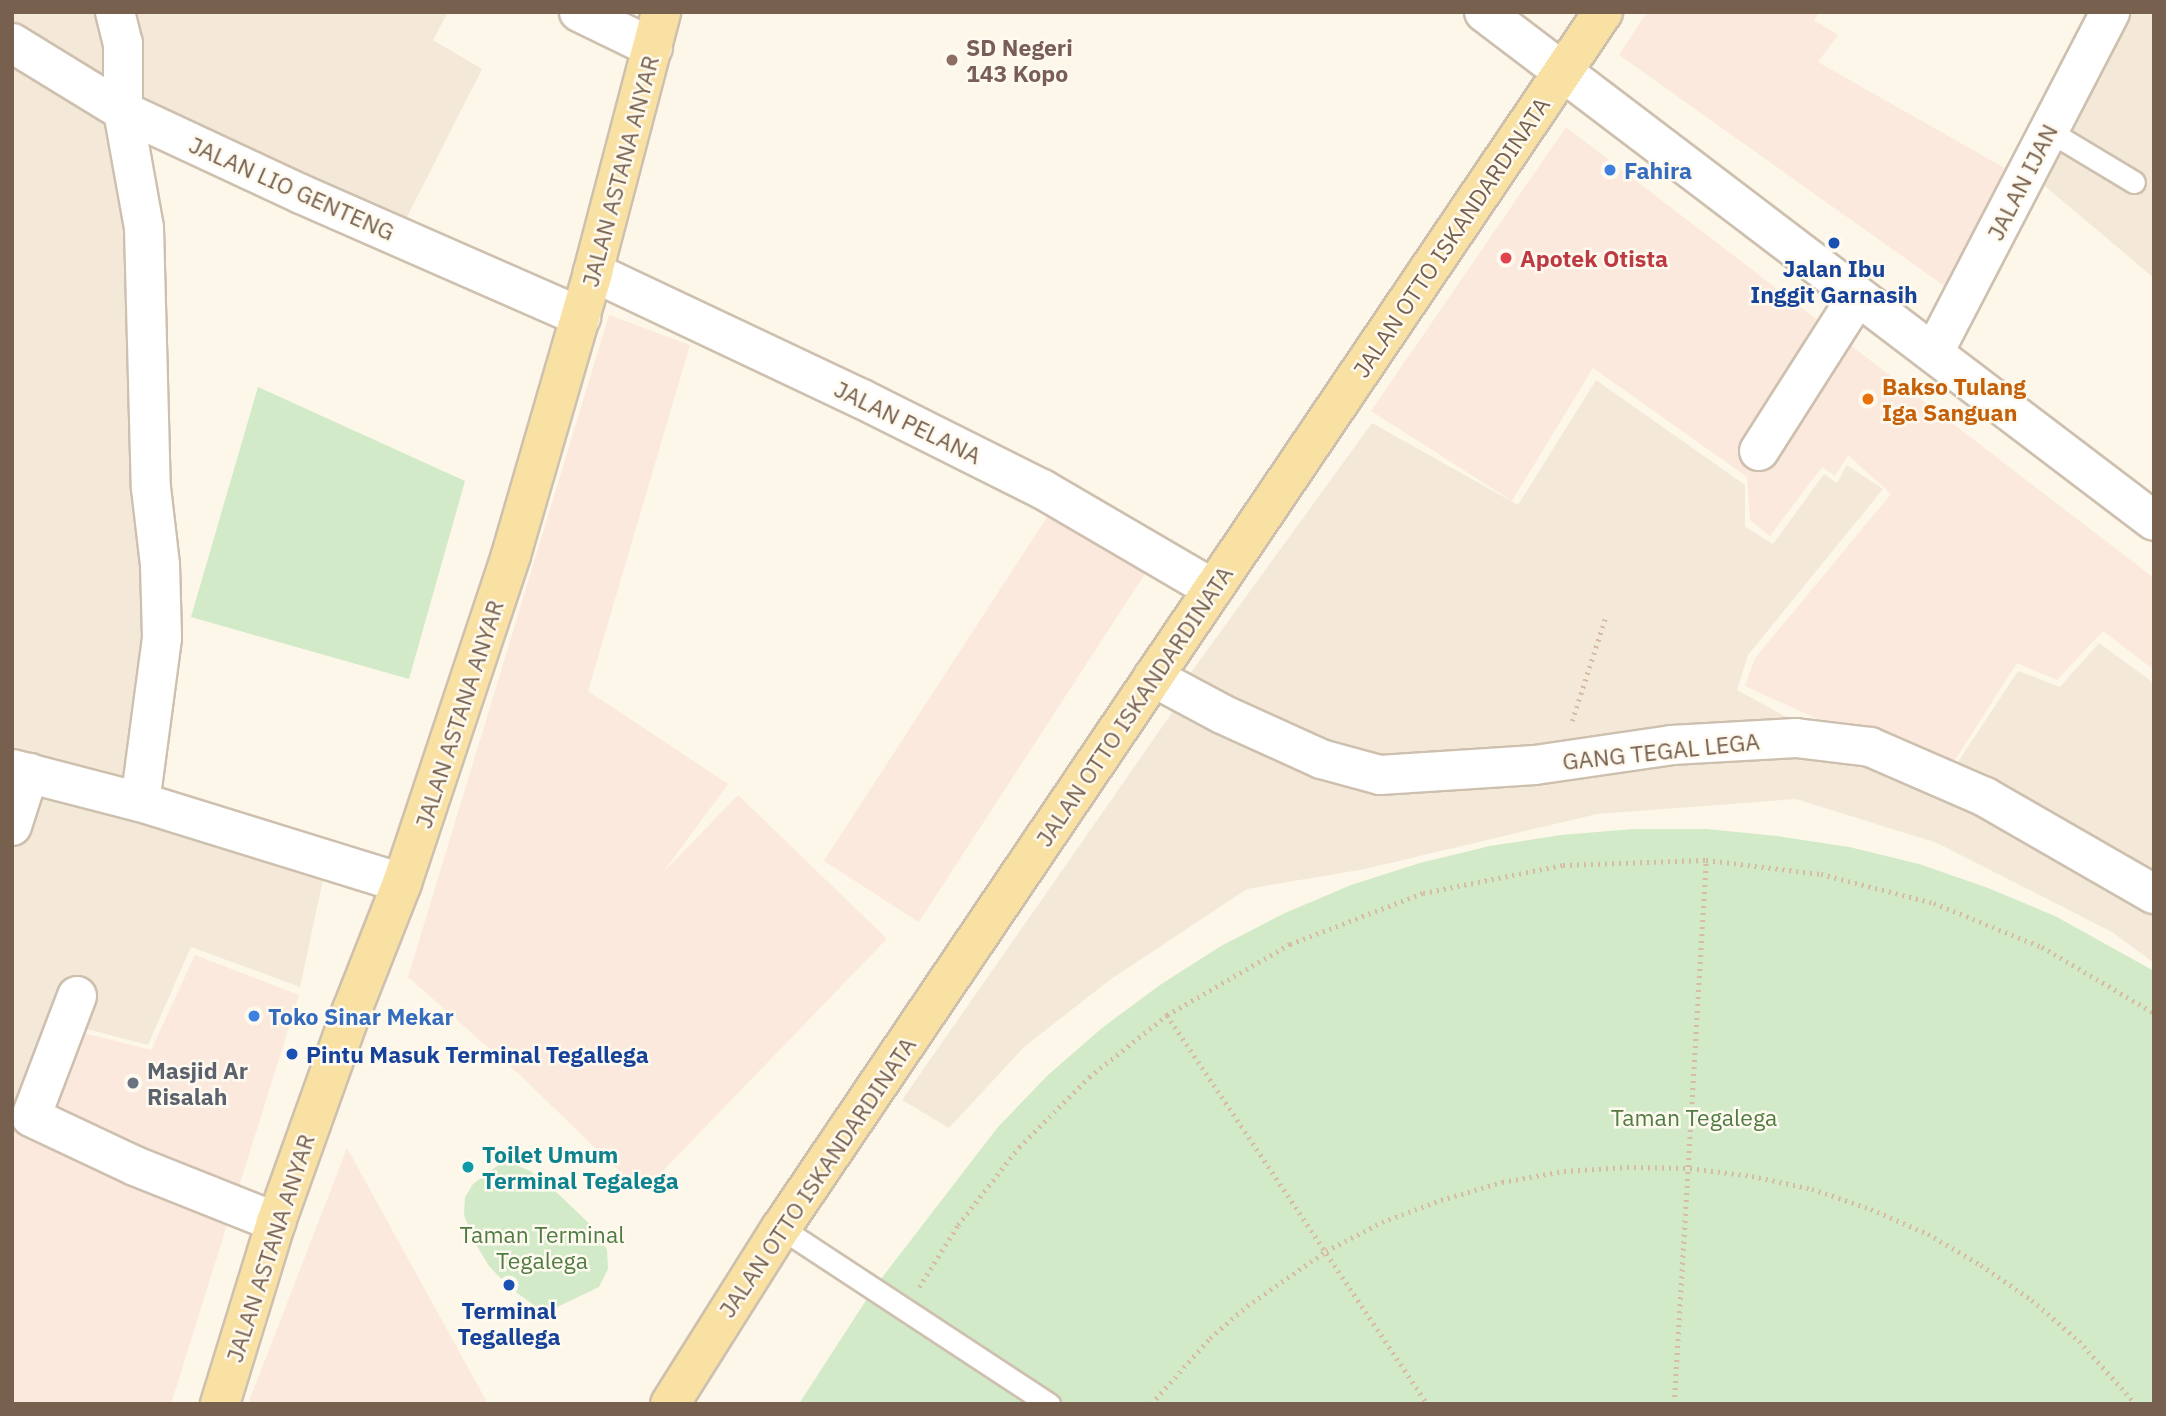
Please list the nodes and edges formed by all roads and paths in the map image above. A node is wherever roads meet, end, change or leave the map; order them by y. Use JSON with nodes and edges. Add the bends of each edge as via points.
{"nodes":[{"id":1,"x":115,"y":12,"type":"edge"},
{"id":2,"x":579,"y":12,"type":"edge"},
{"id":3,"x":1484,"y":12,"type":"edge"},
{"id":4,"x":1602,"y":12,"type":"edge"},
{"id":5,"x":2108,"y":13,"type":"edge"},
{"id":6,"x":657,"y":30,"type":"edge"},
{"id":7,"x":12,"y":43,"type":"edge"},
{"id":8,"x":1562,"y":72,"type":"junction"},
{"id":9,"x":124,"y":111,"type":"junction"},
{"id":10,"x":2049,"y":131,"type":"junction"},
{"id":11,"x":2134,"y":182,"type":"dead end"},
{"id":12,"x":593,"y":272,"type":"junction"},
{"id":13,"x":1857,"y":297,"type":"junction"},
{"id":14,"x":581,"y":317,"type":"junction"},
{"id":15,"x":1934,"y":352,"type":"junction"},
{"id":16,"x":1759,"y":452,"type":"dead end"},
{"id":17,"x":2154,"y":521,"type":"edge"},
{"id":18,"x":1213,"y":589,"type":"junction"},
{"id":19,"x":1605,"y":619,"type":"dead end"},
{"id":20,"x":1153,"y":677,"type":"junction"},
{"id":21,"x":1559,"y":762,"type":"junction"},
{"id":22,"x":21,"y":771,"type":"edge"},
{"id":23,"x":140,"y":802,"type":"junction"},
{"id":24,"x":12,"y":826,"type":"edge"},
{"id":25,"x":1706,"y":860,"type":"junction"},
{"id":26,"x":402,"y":883,"type":"junction"},
{"id":27,"x":2154,"y":894,"type":"edge"},
{"id":28,"x":78,"y":996,"type":"dead end"},
{"id":29,"x":2154,"y":1013,"type":"edge"},
{"id":30,"x":1167,"y":1015,"type":"junction"},
{"id":31,"x":1690,"y":1168,"type":"junction"},
{"id":32,"x":276,"y":1222,"type":"junction"},
{"id":33,"x":781,"y":1228,"type":"junction"},
{"id":34,"x":1326,"y":1251,"type":"junction"},
{"id":35,"x":905,"y":1310,"type":"junction"},
{"id":36,"x":220,"y":1404,"type":"edge"},
{"id":37,"x":670,"y":1404,"type":"edge"},
{"id":38,"x":1049,"y":1404,"type":"edge"},
{"id":39,"x":1151,"y":1404,"type":"edge"},
{"id":40,"x":1427,"y":1404,"type":"edge"},
{"id":41,"x":1674,"y":1404,"type":"edge"},
{"id":42,"x":2136,"y":1404,"type":"edge"}],
"edges":[{"from":1,"to":9,"type":"street","via":[[123,43]]},
{"from":2,"to":6,"type":"street"},
{"from":3,"to":8,"type":"street"},
{"from":4,"to":8,"type":"main road","name":"JALAN OTTO ISKANDARDINATA"},
{"from":5,"to":10,"type":"street","name":"JALAN IJAN"},
{"from":6,"to":12,"type":"main road","name":"JALAN ASTANA ANYAR"},
{"from":7,"to":9,"type":"street","name":"JALAN LIO GENTENG"},
{"from":8,"to":13,"type":"street"},
{"from":8,"to":18,"type":"main road","name":"JALAN OTTO ISKANDARDINATA"},
{"from":9,"to":14,"type":"street","name":"JALAN LIO GENTENG"},
{"from":9,"to":23,"type":"street","via":[[144,228],[151,488],[162,638]]},
{"from":10,"to":11,"type":"lane"},
{"from":10,"to":15,"type":"street","name":"JALAN IJAN"},
{"from":12,"to":14,"type":"main road","name":"JALAN ASTANA ANYAR"},
{"from":12,"to":18,"type":"street","name":"JALAN PELANA","via":[[1042,489]]},
{"from":13,"to":15,"type":"street"},
{"from":13,"to":16,"type":"street"},
{"from":14,"to":26,"type":"main road","name":"JALAN ASTANA ANYAR","via":[[511,555]]},
{"from":15,"to":17,"type":"street"},
{"from":18,"to":20,"type":"main road","name":"JALAN OTTO ISKANDARDINATA"},
{"from":19,"to":21,"type":"path"},
{"from":20,"to":21,"type":"street","name":"GANG TEGAL LEGA","via":[[1321,759],[1380,775]]},
{"from":20,"to":33,"type":"main road","name":"JALAN OTTO ISKANDARDINATA"},
{"from":21,"to":27,"type":"street","name":"GANG TEGAL LEGA","via":[[1672,745],[1796,738],[1870,747],[1985,797]]},
{"from":22,"to":23,"type":"street"},
{"from":22,"to":24,"type":"street"},
{"from":23,"to":26,"type":"street"},
{"from":25,"to":29,"type":"path","via":[[1821,874],[1934,903],[2042,947]]},
{"from":25,"to":30,"type":"path","via":[[1563,865],[1423,893],[1290,944]]},
{"from":25,"to":31,"type":"path"},
{"from":26,"to":32,"type":"main road","name":"JALAN ASTANA ANYAR"},
{"from":28,"to":32,"type":"street","via":[[31,1117],[135,1166]]},
{"from":30,"to":34,"type":"path"},
{"from":30,"to":35,"type":"path","via":[[1089,1077],[1019,1147],[958,1225]]},
{"from":31,"to":34,"type":"path","via":[[1564,1171],[1502,1182],[1382,1222]]},
{"from":31,"to":41,"type":"path"},
{"from":31,"to":42,"type":"path","via":[[1812,1189],[1927,1234],[2032,1300],[2079,1341]]},
{"from":32,"to":36,"type":"main road","name":"JALAN ASTANA ANYAR"},
{"from":33,"to":35,"type":"lane"},
{"from":33,"to":37,"type":"main road","name":"JALAN OTTO ISKANDARDINATA"},
{"from":34,"to":39,"type":"path","via":[[1247,1306],[1185,1364]]},
{"from":34,"to":40,"type":"path"},
{"from":35,"to":38,"type":"lane"}]}
